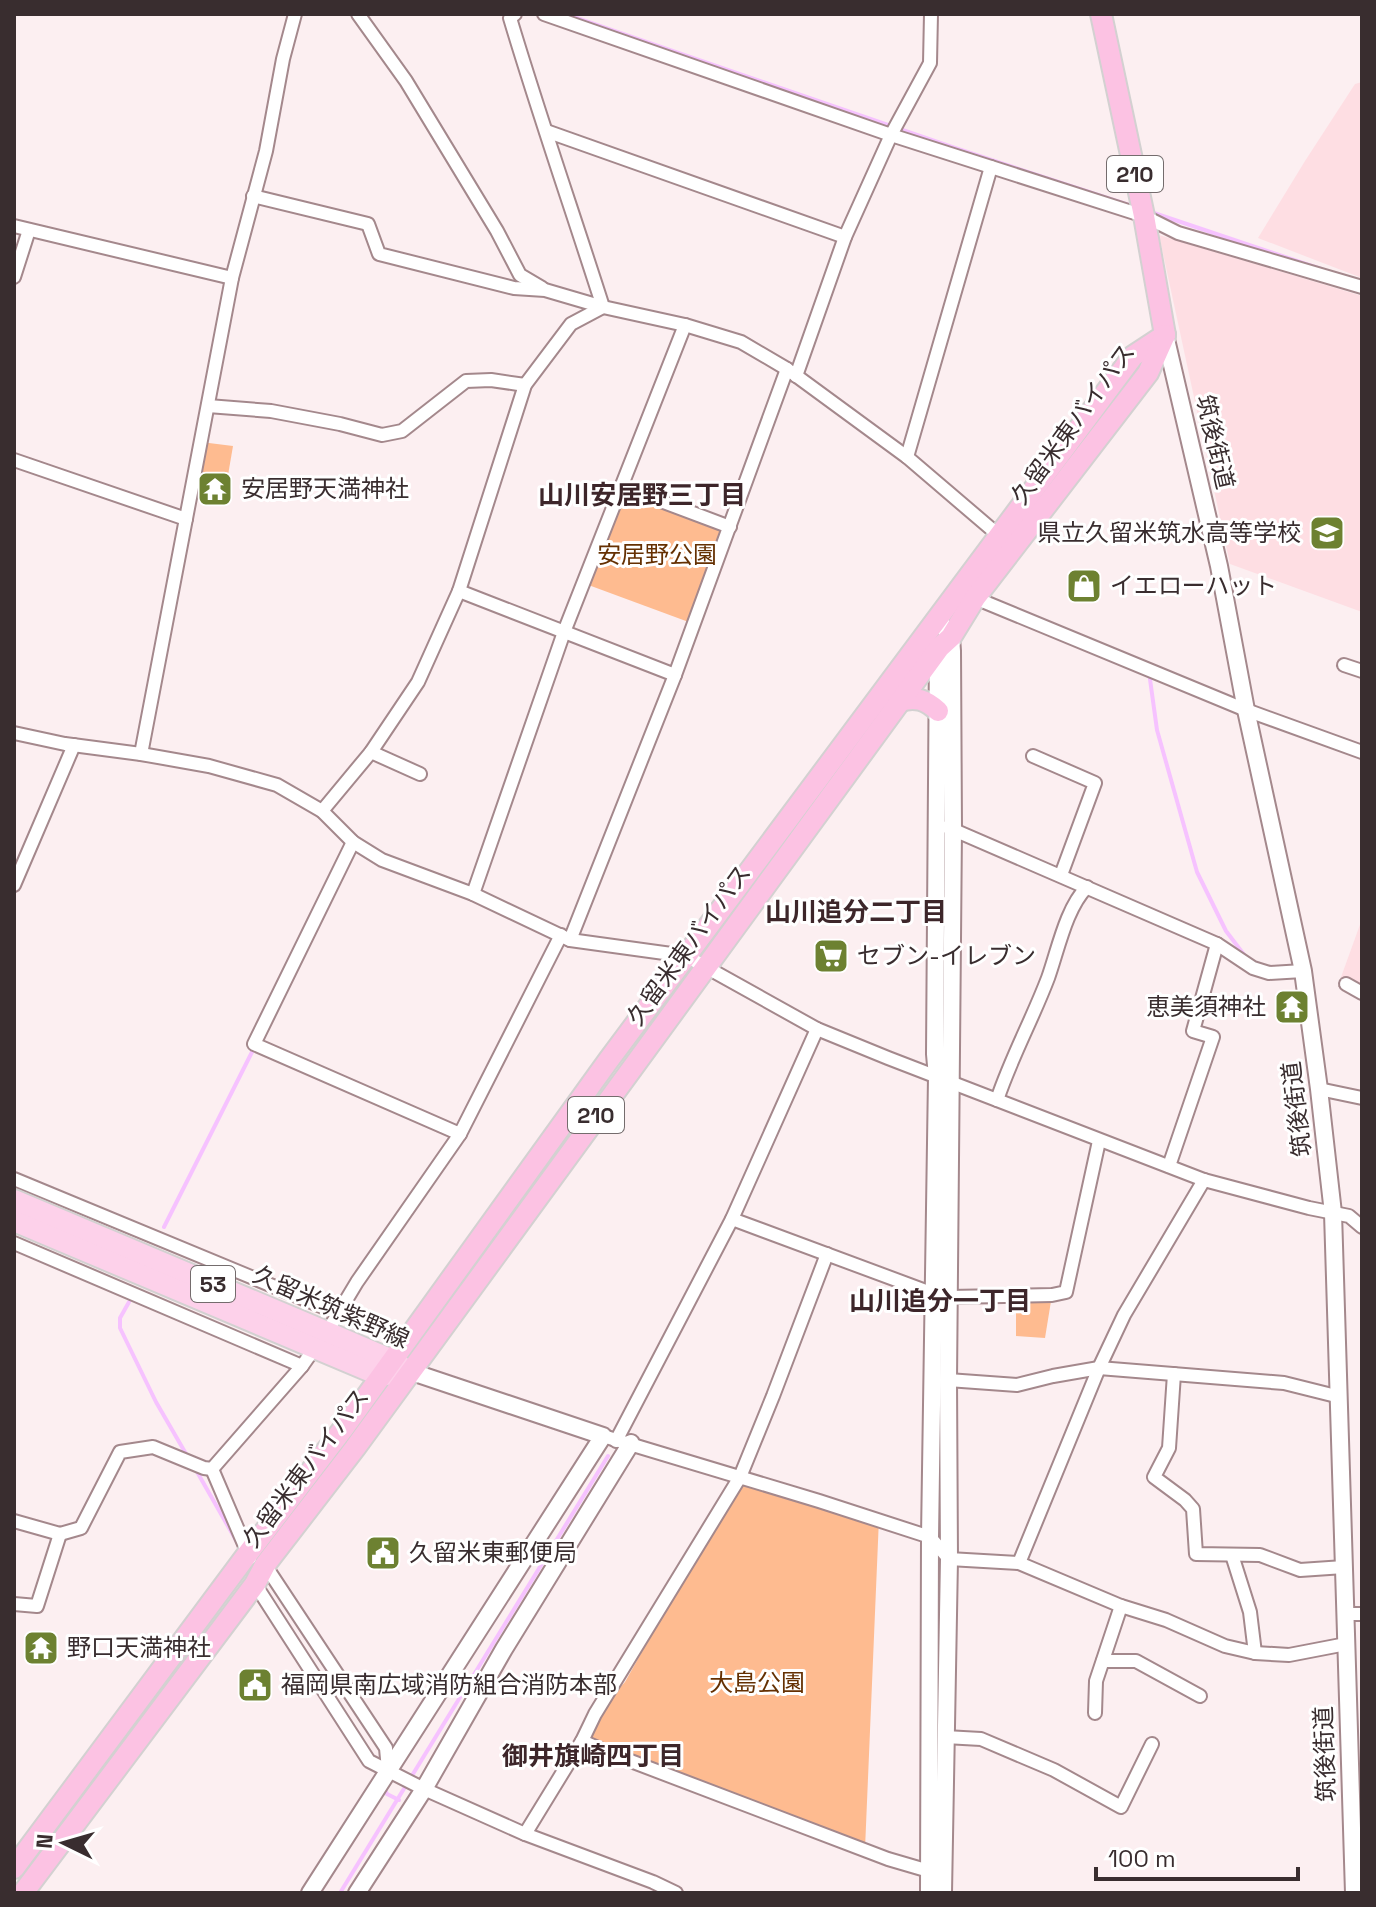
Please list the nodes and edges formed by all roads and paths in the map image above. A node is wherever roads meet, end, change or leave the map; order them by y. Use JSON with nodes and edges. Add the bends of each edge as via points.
{"nodes":[{"id":1,"x":295,"y":14,"type":"edge"},
{"id":2,"x":358,"y":14,"type":"edge"},
{"id":3,"x":515,"y":14,"type":"edge"},
{"id":4,"x":544,"y":14,"type":"edge"},
{"id":5,"x":931,"y":14,"type":"edge"},
{"id":6,"x":1101,"y":14,"type":"edge"},
{"id":7,"x":546,"y":131,"type":"junction"},
{"id":8,"x":891,"y":135,"type":"junction"},
{"id":9,"x":991,"y":167,"type":"junction"},
{"id":10,"x":253,"y":196,"type":"junction"},
{"id":11,"x":1144,"y":216,"type":"junction"},
{"id":12,"x":14,"y":226,"type":"edge"},
{"id":13,"x":29,"y":230,"type":"junction"},
{"id":14,"x":845,"y":237,"type":"junction"},
{"id":15,"x":14,"y":277,"type":"edge"},
{"id":16,"x":232,"y":278,"type":"junction"},
{"id":17,"x":1362,"y":287,"type":"edge"},
{"id":18,"x":545,"y":290,"type":"junction"},
{"id":19,"x":603,"y":307,"type":"junction"},
{"id":20,"x":685,"y":325,"type":"junction"},
{"id":21,"x":1165,"y":335,"type":"junction"},
{"id":22,"x":791,"y":372,"type":"junction"},
{"id":23,"x":525,"y":385,"type":"junction"},
{"id":24,"x":208,"y":406,"type":"junction"},
{"id":25,"x":907,"y":457,"type":"junction"},
{"id":26,"x":14,"y":460,"type":"edge"},
{"id":27,"x":621,"y":486,"type":"junction"},
{"id":28,"x":186,"y":519,"type":"junction"},
{"id":29,"x":730,"y":527,"type":"junction"},
{"id":30,"x":1007,"y":542,"type":"junction"},
{"id":31,"x":459,"y":591,"type":"junction"},
{"id":32,"x":975,"y":598,"type":"junction"},
{"id":33,"x":934,"y":622,"type":"junction"},
{"id":34,"x":564,"y":632,"type":"junction"},
{"id":35,"x":945,"y":642,"type":"junction"},
{"id":36,"x":1344,"y":665,"type":"dead end"},
{"id":37,"x":1362,"y":671,"type":"edge"},
{"id":38,"x":675,"y":675,"type":"junction"},
{"id":39,"x":900,"y":701,"type":"junction"},
{"id":40,"x":1246,"y":710,"type":"junction"},
{"id":41,"x":938,"y":711,"type":"junction"},
{"id":42,"x":14,"y":733,"type":"edge"},
{"id":43,"x":74,"y":745,"type":"junction"},
{"id":44,"x":371,"y":752,"type":"junction"},
{"id":45,"x":1362,"y":752,"type":"edge"},
{"id":46,"x":141,"y":754,"type":"junction"},
{"id":47,"x":1033,"y":756,"type":"dead end"},
{"id":48,"x":420,"y":774,"type":"dead end"},
{"id":49,"x":322,"y":811,"type":"junction"},
{"id":50,"x":945,"y":826,"type":"junction"},
{"id":51,"x":353,"y":842,"type":"junction"},
{"id":52,"x":1061,"y":875,"type":"junction"},
{"id":53,"x":14,"y":885,"type":"edge"},
{"id":54,"x":1087,"y":887,"type":"junction"},
{"id":55,"x":473,"y":894,"type":"junction"},
{"id":56,"x":566,"y":938,"type":"junction"},
{"id":57,"x":1217,"y":944,"type":"junction"},
{"id":58,"x":686,"y":956,"type":"junction"},
{"id":59,"x":705,"y":966,"type":"junction"},
{"id":60,"x":1303,"y":971,"type":"junction"},
{"id":61,"x":1346,"y":984,"type":"dead end"},
{"id":62,"x":1362,"y":993,"type":"edge"},
{"id":63,"x":817,"y":1029,"type":"junction"},
{"id":64,"x":943,"y":1079,"type":"junction"},
{"id":65,"x":1319,"y":1089,"type":"junction"},
{"id":66,"x":1362,"y":1098,"type":"edge"},
{"id":67,"x":997,"y":1100,"type":"junction"},
{"id":68,"x":460,"y":1134,"type":"junction"},
{"id":69,"x":1099,"y":1141,"type":"junction"},
{"id":70,"x":1169,"y":1166,"type":"junction"},
{"id":71,"x":14,"y":1179,"type":"edge"},
{"id":72,"x":1204,"y":1180,"type":"junction"},
{"id":73,"x":14,"y":1200,"type":"edge"},
{"id":74,"x":1333,"y":1213,"type":"junction"},
{"id":75,"x":732,"y":1219,"type":"junction"},
{"id":76,"x":14,"y":1221,"type":"edge"},
{"id":77,"x":1362,"y":1227,"type":"edge"},
{"id":78,"x":14,"y":1243,"type":"edge"},
{"id":79,"x":827,"y":1254,"type":"junction"},
{"id":80,"x":942,"y":1296,"type":"junction"},
{"id":81,"x":338,"y":1313,"type":"junction"},
{"id":82,"x":314,"y":1349,"type":"junction"},
{"id":83,"x":1099,"y":1368,"type":"junction"},
{"id":84,"x":394,"y":1369,"type":"junction"},
{"id":85,"x":1174,"y":1374,"type":"junction"},
{"id":86,"x":948,"y":1380,"type":"junction"},
{"id":87,"x":1340,"y":1397,"type":"junction"},
{"id":88,"x":617,"y":1440,"type":"junction"},
{"id":89,"x":212,"y":1469,"type":"junction"},
{"id":90,"x":740,"y":1477,"type":"junction"},
{"id":91,"x":14,"y":1521,"type":"edge"},
{"id":92,"x":60,"y":1534,"type":"junction"},
{"id":93,"x":930,"y":1537,"type":"junction"},
{"id":94,"x":249,"y":1552,"type":"junction"},
{"id":95,"x":1232,"y":1555,"type":"junction"},
{"id":96,"x":949,"y":1559,"type":"junction"},
{"id":97,"x":1019,"y":1563,"type":"junction"},
{"id":98,"x":265,"y":1565,"type":"junction"},
{"id":99,"x":1344,"y":1567,"type":"junction"},
{"id":100,"x":255,"y":1584,"type":"junction"},
{"id":101,"x":14,"y":1604,"type":"edge"},
{"id":102,"x":1121,"y":1606,"type":"junction"},
{"id":103,"x":1354,"y":1614,"type":"edge"},
{"id":104,"x":1346,"y":1644,"type":"junction"},
{"id":105,"x":1255,"y":1653,"type":"junction"},
{"id":106,"x":1103,"y":1661,"type":"junction"},
{"id":107,"x":1200,"y":1696,"type":"dead end"},
{"id":108,"x":1095,"y":1713,"type":"dead end"},
{"id":109,"x":945,"y":1737,"type":"junction"},
{"id":110,"x":582,"y":1741,"type":"junction"},
{"id":111,"x":1152,"y":1744,"type":"dead end"},
{"id":112,"x":388,"y":1770,"type":"junction"},
{"id":113,"x":424,"y":1789,"type":"junction"},
{"id":114,"x":525,"y":1834,"type":"junction"},
{"id":115,"x":14,"y":1868,"type":"edge"},
{"id":116,"x":929,"y":1871,"type":"junction"},
{"id":117,"x":651,"y":1888,"type":"edge"},
{"id":118,"x":23,"y":1893,"type":"edge"},
{"id":119,"x":310,"y":1893,"type":"edge"},
{"id":120,"x":357,"y":1893,"type":"edge"},
{"id":121,"x":676,"y":1893,"type":"edge"},
{"id":122,"x":929,"y":1893,"type":"edge"},
{"id":123,"x":943,"y":1893,"type":"edge"},
{"id":124,"x":1354,"y":1893,"type":"edge"}],
"edges":[{"from":1,"to":10,"type":"street"},
{"from":2,"to":18,"type":"street","via":[[406,81],[520,275]]},
{"from":3,"to":7,"type":"street","via":[[510,18]]},
{"from":4,"to":8,"type":"street"},
{"from":5,"to":8,"type":"street","via":[[930,63]]},
{"from":6,"to":11,"type":"highway","number":"210"},
{"from":7,"to":14,"type":"street"},
{"from":7,"to":19,"type":"street"},
{"from":8,"to":9,"type":"street"},
{"from":8,"to":14,"type":"street"},
{"from":9,"to":11,"type":"street"},
{"from":9,"to":25,"type":"street"},
{"from":10,"to":16,"type":"street"},
{"from":10,"to":18,"type":"street","via":[[368,224],[379,254],[514,288]]},
{"from":11,"to":17,"type":"street","via":[[1178,233]]},
{"from":11,"to":21,"type":"highway","number":"210"},
{"from":12,"to":13,"type":"street"},
{"from":13,"to":15,"type":"street"},
{"from":13,"to":16,"type":"street"},
{"from":14,"to":22,"type":"street"},
{"from":16,"to":24,"type":"street"},
{"from":18,"to":19,"type":"street"},
{"from":19,"to":20,"type":"street"},
{"from":19,"to":23,"type":"street","via":[[571,324]]},
{"from":20,"to":22,"type":"street","via":[[741,342]]},
{"from":20,"to":27,"type":"street"},
{"from":21,"to":30,"type":"highway","name":"久留米東バイパス","number":"210","via":[[1148,373]]},
{"from":21,"to":40,"type":"street","name":"筑後街道","via":[[1219,566]]},
{"from":22,"to":25,"type":"street"},
{"from":22,"to":29,"type":"street"},
{"from":23,"to":24,"type":"street","via":[[466,381],[402,431],[382,435],[271,411]]},
{"from":23,"to":31,"type":"street"},
{"from":24,"to":28,"type":"street"},
{"from":25,"to":30,"type":"street"},
{"from":26,"to":28,"type":"street"},
{"from":27,"to":29,"type":"street"},
{"from":27,"to":34,"type":"street"},
{"from":28,"to":46,"type":"street"},
{"from":29,"to":38,"type":"street"},
{"from":30,"to":32,"type":"highway","name":"久留米東バイパス","number":"210"},
{"from":30,"to":33,"type":"highway","name":"久留米東バイパス","number":"210"},
{"from":31,"to":34,"type":"street"},
{"from":31,"to":44,"type":"street","via":[[418,682]]},
{"from":32,"to":35,"type":"highway","name":"久留米東バイパス","number":"210"},
{"from":32,"to":40,"type":"street"},
{"from":33,"to":35,"type":"street"},
{"from":33,"to":58,"type":"highway","name":"久留米東バイパス","number":"210"},
{"from":34,"to":38,"type":"street"},
{"from":34,"to":55,"type":"street"},
{"from":35,"to":39,"type":"highway","name":"久留米東バイパス","number":"210"},
{"from":35,"to":41,"type":"street"},
{"from":35,"to":50,"type":"street"},
{"from":36,"to":37,"type":"street"},
{"from":38,"to":56,"type":"street"},
{"from":39,"to":41,"type":"highway","via":[[920,699]]},
{"from":39,"to":59,"type":"highway","name":"久留米東バイパス","number":"210"},
{"from":40,"to":45,"type":"street"},
{"from":40,"to":60,"type":"street","name":"筑後街道"},
{"from":41,"to":50,"type":"street"},
{"from":42,"to":43,"type":"street"},
{"from":43,"to":46,"type":"street"},
{"from":43,"to":53,"type":"street"},
{"from":44,"to":48,"type":"street"},
{"from":44,"to":49,"type":"street"},
{"from":46,"to":49,"type":"street","via":[[277,785]]},
{"from":47,"to":52,"type":"street","via":[[1095,783]]},
{"from":49,"to":51,"type":"street"},
{"from":50,"to":52,"type":"street"},
{"from":50,"to":64,"type":"street","via":[[935,1054]]},
{"from":51,"to":55,"type":"street","via":[[382,860]]},
{"from":51,"to":68,"type":"street","via":[[254,1044]]},
{"from":52,"to":54,"type":"street"},
{"from":54,"to":57,"type":"street"},
{"from":54,"to":67,"type":"street","via":[[1076,897]]},
{"from":55,"to":56,"type":"street"},
{"from":56,"to":58,"type":"street"},
{"from":56,"to":68,"type":"street"},
{"from":57,"to":60,"type":"street","via":[[1253,968],[1269,973]]},
{"from":57,"to":70,"type":"street","via":[[1193,1031],[1213,1037]]},
{"from":58,"to":59,"type":"street"},
{"from":58,"to":84,"type":"highway","name":"久留米東バイパス","number":"210"},
{"from":59,"to":63,"type":"street"},
{"from":59,"to":84,"type":"highway","name":"久留米東バイパス","number":"210"},
{"from":60,"to":65,"type":"street","name":"筑後街道"},
{"from":61,"to":62,"type":"street"},
{"from":63,"to":64,"type":"street"},
{"from":63,"to":75,"type":"street"},
{"from":64,"to":67,"type":"street"},
{"from":64,"to":80,"type":"street"},
{"from":65,"to":66,"type":"street"},
{"from":65,"to":74,"type":"street","name":"筑後街道"},
{"from":67,"to":69,"type":"street"},
{"from":68,"to":81,"type":"street"},
{"from":69,"to":70,"type":"street"},
{"from":69,"to":80,"type":"street","via":[[1066,1292]]},
{"from":70,"to":72,"type":"street"},
{"from":71,"to":81,"type":"street"},
{"from":72,"to":74,"type":"street"},
{"from":72,"to":83,"type":"street","via":[[1124,1315]]},
{"from":73,"to":82,"type":"main road","name":"久留米筑紫野線","number":"53"},
{"from":74,"to":77,"type":"street","via":[[1349,1216]]},
{"from":74,"to":87,"type":"street","name":"筑後街道"},
{"from":75,"to":79,"type":"street"},
{"from":75,"to":88,"type":"street"},
{"from":76,"to":82,"type":"main road","name":"久留米筑紫野線","number":"53"},
{"from":78,"to":82,"type":"street"},
{"from":79,"to":80,"type":"street"},
{"from":79,"to":90,"type":"street"},
{"from":80,"to":86,"type":"street"},
{"from":80,"to":93,"type":"street"},
{"from":81,"to":82,"type":"street"},
{"from":82,"to":84,"type":"main road","name":"久留米筑紫野線","number":"53"},
{"from":82,"to":89,"type":"street"},
{"from":83,"to":85,"type":"street"},
{"from":83,"to":86,"type":"street","via":[[1017,1385]]},
{"from":83,"to":97,"type":"street"},
{"from":84,"to":88,"type":"street"},
{"from":84,"to":94,"type":"highway","name":"久留米東バイパス","number":"210"},
{"from":84,"to":98,"type":"highway","name":"久留米東バイパス","number":"210","via":[[355,1448]]},
{"from":85,"to":87,"type":"street","via":[[1284,1383]]},
{"from":85,"to":95,"type":"street","via":[[1169,1448],[1154,1477],[1193,1509],[1196,1554]]},
{"from":86,"to":96,"type":"street"},
{"from":87,"to":99,"type":"street","name":"筑後街道"},
{"from":88,"to":90,"type":"street"},
{"from":88,"to":112,"type":"street"},
{"from":88,"to":113,"type":"street"},
{"from":89,"to":92,"type":"street","via":[[153,1447],[120,1452],[81,1528]]},
{"from":89,"to":94,"type":"street"},
{"from":90,"to":93,"type":"street"},
{"from":90,"to":110,"type":"street"},
{"from":91,"to":92,"type":"street"},
{"from":92,"to":101,"type":"street","via":[[37,1606]]},
{"from":93,"to":96,"type":"street"},
{"from":93,"to":116,"type":"street"},
{"from":94,"to":100,"type":"street"},
{"from":94,"to":115,"type":"highway","name":"久留米東バイパス","number":"210"},
{"from":95,"to":99,"type":"street","via":[[1260,1555],[1300,1570]]},
{"from":95,"to":105,"type":"street","via":[[1250,1612]]},
{"from":96,"to":97,"type":"street"},
{"from":96,"to":109,"type":"street"},
{"from":97,"to":102,"type":"street"},
{"from":98,"to":100,"type":"highway","name":"久留米東バイパス","number":"210"},
{"from":98,"to":112,"type":"street","via":[[386,1748]]},
{"from":99,"to":103,"type":"street","name":"筑後街道"},
{"from":100,"to":112,"type":"street","via":[[369,1761]]},
{"from":100,"to":118,"type":"highway","name":"久留米東バイパス","number":"210"},
{"from":102,"to":105,"type":"street"},
{"from":102,"to":106,"type":"street"},
{"from":103,"to":104,"type":"street","name":"筑後街道"},
{"from":104,"to":105,"type":"street","via":[[1289,1655]]},
{"from":104,"to":124,"type":"street","name":"筑後街道"},
{"from":106,"to":107,"type":"street","via":[[1136,1661]]},
{"from":106,"to":108,"type":"street"},
{"from":109,"to":111,"type":"street","via":[[981,1739],[1054,1770],[1121,1807]]},
{"from":109,"to":123,"type":"street"},
{"from":110,"to":114,"type":"street"},
{"from":110,"to":116,"type":"street"},
{"from":112,"to":113,"type":"street"},
{"from":112,"to":119,"type":"street"},
{"from":113,"to":114,"type":"street"},
{"from":113,"to":120,"type":"street"},
{"from":114,"to":117,"type":"street"},
{"from":116,"to":122,"type":"street"},
{"from":117,"to":121,"type":"street"}]}
